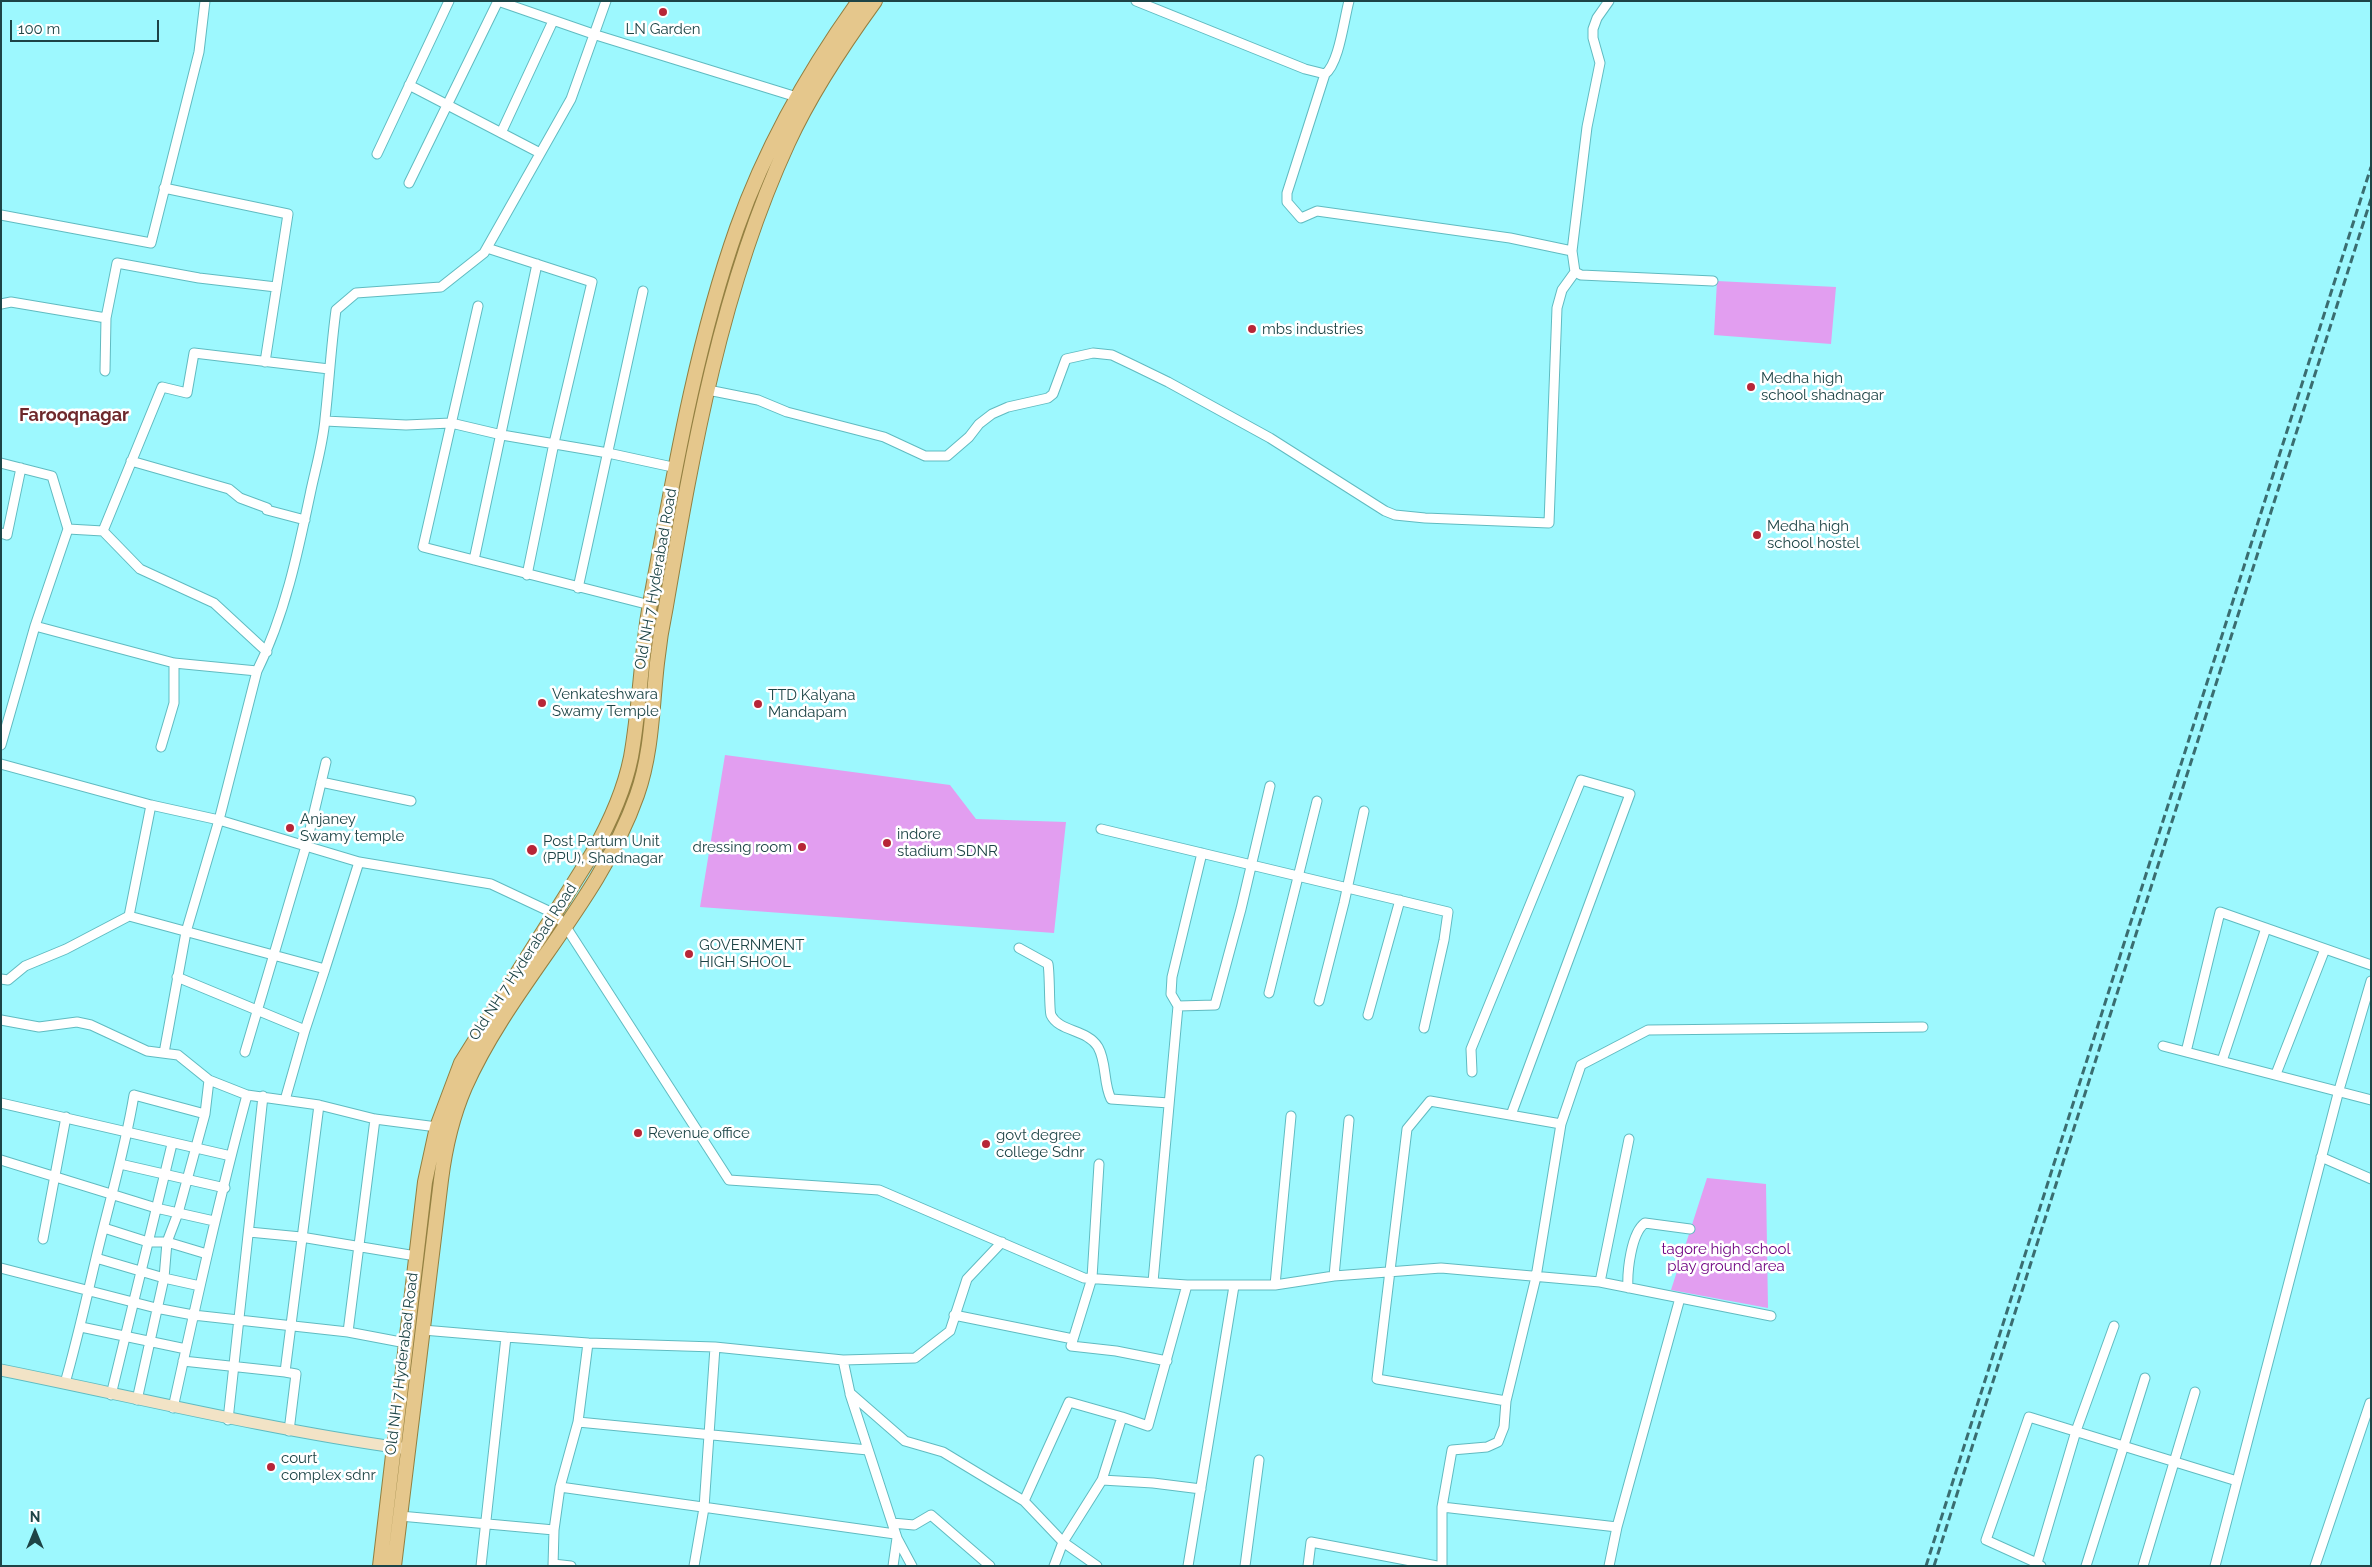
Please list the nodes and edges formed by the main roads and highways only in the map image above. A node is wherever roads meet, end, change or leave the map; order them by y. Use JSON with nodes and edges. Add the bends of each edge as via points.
{"nodes":[{"id":1,"x":859,"y":1,"type":"edge"},
{"id":2,"x":875,"y":1,"type":"edge"},
{"id":3,"x":1,"y":1370,"type":"edge"},
{"id":4,"x":394,"y":1447,"type":"junction"},
{"id":5,"x":408,"y":1449,"type":"junction"},
{"id":6,"x":380,"y":1566,"type":"edge"},
{"id":7,"x":394,"y":1566,"type":"edge"}],
"edges":[{"from":1,"to":4,"type":"main road","name":"Old NH 7 Hyderabad Road","via":[[796,96],[758,176],[726,260],[708,326],[650,605],[631,759],[621,794],[604,833],[480,1028],[461,1063],[436,1127],[425,1182]]},
{"from":2,"to":5,"type":"main road","name":"Old NH 7 Hyderabad Road","via":[[838,56],[789,140],[735,284],[708,390],[661,632],[644,772],[626,822],[607,860],[483,1052],[464,1088],[444,1161]]},
{"from":3,"to":4,"type":"main road","via":[[228,1420]]},
{"from":4,"to":5,"type":"main road"},
{"from":4,"to":6,"type":"main road","name":"Old NH 7 Hyderabad Road"},
{"from":5,"to":7,"type":"main road","name":"Old NH 7 Hyderabad Road"}]}
